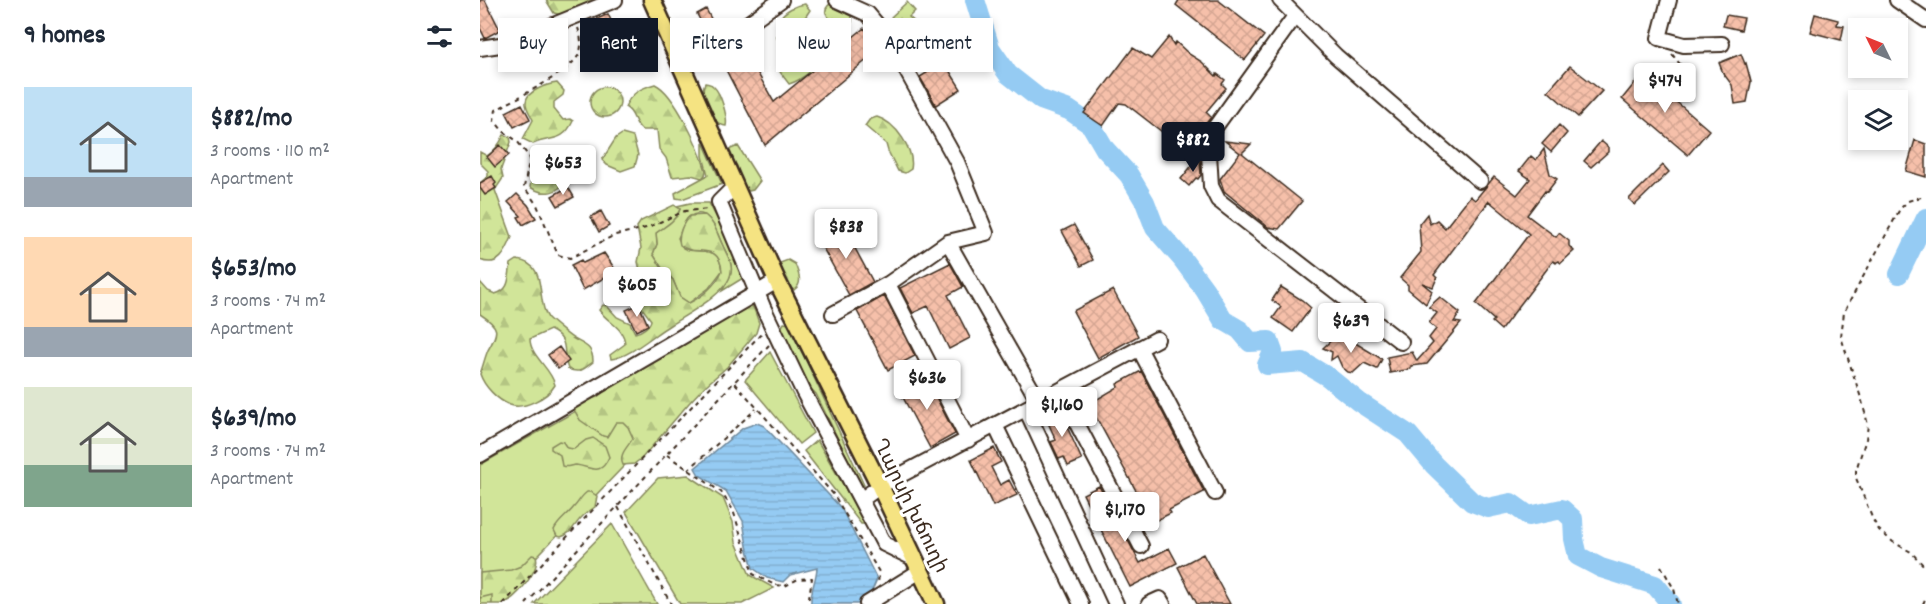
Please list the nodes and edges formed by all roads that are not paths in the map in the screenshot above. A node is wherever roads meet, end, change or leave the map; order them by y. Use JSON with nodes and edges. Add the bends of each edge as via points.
{"nodes":[{"id":1,"x":615,"y":0,"type":"edge"},
{"id":2,"x":652,"y":0,"type":"edge"},
{"id":3,"x":781,"y":0,"type":"edge"},
{"id":4,"x":837,"y":0,"type":"edge"},
{"id":5,"x":1280,"y":0,"type":"edge"},
{"id":6,"x":1669,"y":0,"type":"edge"},
{"id":7,"x":1897,"y":0,"type":"edge"},
{"id":8,"x":1295,"y":16,"type":"junction"},
{"id":9,"x":756,"y":18,"type":"edge"},
{"id":10,"x":1926,"y":20,"type":"edge"},
{"id":11,"x":1722,"y":44,"type":"dead end"},
{"id":12,"x":480,"y":48,"type":"edge"},
{"id":13,"x":1480,"y":181,"type":"dead end"},
{"id":14,"x":734,"y":187,"type":"junction"},
{"id":15,"x":948,"y":242,"type":"junction"},
{"id":16,"x":777,"y":281,"type":"junction"},
{"id":17,"x":888,"y":284,"type":"junction"},
{"id":18,"x":758,"y":292,"type":"junction"},
{"id":19,"x":833,"y":314,"type":"dead end"},
{"id":20,"x":1157,"y":339,"type":"dead end"},
{"id":21,"x":1401,"y":342,"type":"dead end"},
{"id":22,"x":1139,"y":348,"type":"junction"},
{"id":23,"x":1060,"y":391,"type":"junction"},
{"id":24,"x":1033,"y":405,"type":"junction"},
{"id":25,"x":995,"y":425,"type":"junction"},
{"id":26,"x":968,"y":440,"type":"junction"},
{"id":27,"x":480,"y":455,"type":"edge"},
{"id":28,"x":880,"y":486,"type":"junction"},
{"id":29,"x":1215,"y":493,"type":"dead end"},
{"id":30,"x":861,"y":500,"type":"junction"},
{"id":31,"x":1141,"y":546,"type":"dead end"},
{"id":32,"x":917,"y":565,"type":"junction"},
{"id":33,"x":867,"y":604,"type":"edge"},
{"id":34,"x":936,"y":604,"type":"edge"},
{"id":35,"x":1081,"y":604,"type":"edge"},
{"id":36,"x":1116,"y":604,"type":"edge"},
{"id":37,"x":1149,"y":604,"type":"edge"},
{"id":38,"x":1163,"y":604,"type":"edge"}],
"edges":[{"from":1,"to":12,"type":"street","via":[[507,44]]},
{"from":2,"to":14,"type":"main road","name":"Ղարսի խճուղի"},
{"from":3,"to":9,"type":"street"},
{"from":4,"to":15,"type":"street","via":[[868,14],[889,39],[957,162],[986,233]]},
{"from":5,"to":8,"type":"street"},
{"from":6,"to":11,"type":"street","via":[[1659,38],[1684,45]]},
{"from":7,"to":10,"type":"street"},
{"from":8,"to":13,"type":"street"},
{"from":8,"to":21,"type":"street","via":[[1208,137],[1210,186],[1218,200]]},
{"from":14,"to":16,"type":"main road","name":"Ղարսի խճուղի"},
{"from":14,"to":18,"type":"street","via":[[719,202]]},
{"from":15,"to":17,"type":"street"},
{"from":15,"to":24,"type":"street"},
{"from":16,"to":18,"type":"street"},
{"from":16,"to":28,"type":"main road","name":"Ղարսի խճուղի"},
{"from":17,"to":19,"type":"street"},
{"from":17,"to":26,"type":"street"},
{"from":18,"to":27,"type":"street"},
{"from":18,"to":30,"type":"street","via":[[803,391]]},
{"from":20,"to":22,"type":"street"},
{"from":22,"to":23,"type":"street"},
{"from":22,"to":29,"type":"street"},
{"from":23,"to":24,"type":"street"},
{"from":23,"to":31,"type":"street"},
{"from":24,"to":25,"type":"street"},
{"from":24,"to":36,"type":"street"},
{"from":25,"to":26,"type":"street"},
{"from":25,"to":35,"type":"street"},
{"from":26,"to":28,"type":"street"},
{"from":28,"to":30,"type":"street"},
{"from":28,"to":32,"type":"main road","name":"Ղարսի խճուղի"},
{"from":30,"to":32,"type":"street","via":[[884,544]]},
{"from":32,"to":33,"type":"street"},
{"from":32,"to":34,"type":"main road","name":"Ղարսի խճուղի"},
{"from":37,"to":38,"type":"street","via":[[1160,599]]}]}
